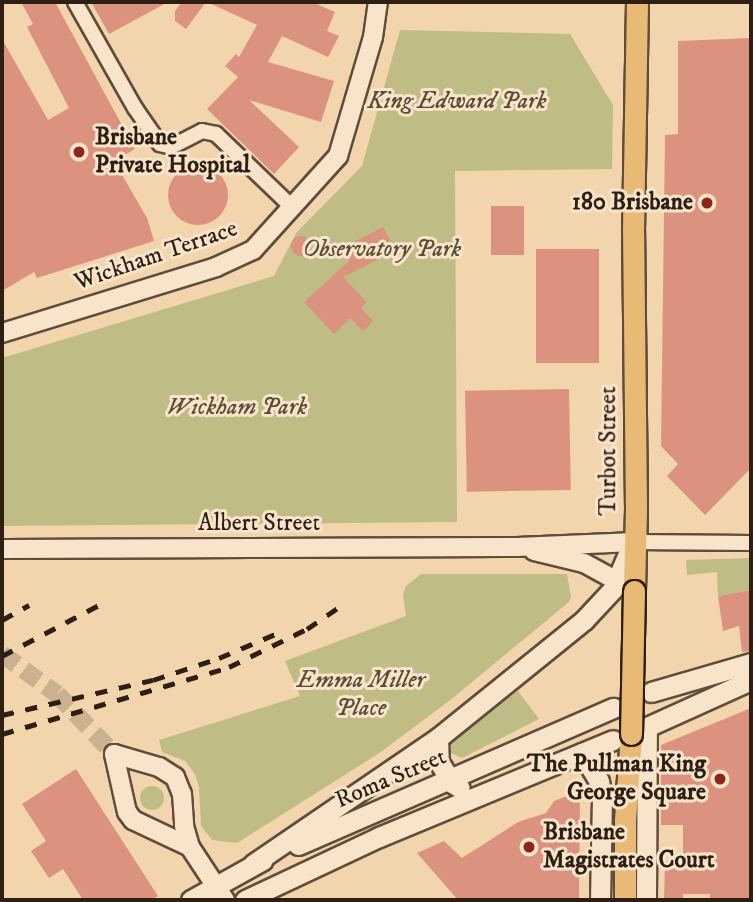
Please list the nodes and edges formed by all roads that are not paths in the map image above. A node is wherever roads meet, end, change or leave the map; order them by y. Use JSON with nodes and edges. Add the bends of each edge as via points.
{"nodes":[{"id":1,"x":75,"y":2,"type":"edge"},
{"id":2,"x":374,"y":2,"type":"edge"},
{"id":3,"x":637,"y":2,"type":"edge"},
{"id":4,"x":293,"y":208,"type":"junction"},
{"id":5,"x":2,"y":333,"type":"edge"},
{"id":6,"x":634,"y":537,"type":"junction"},
{"id":7,"x":751,"y":543,"type":"edge"},
{"id":8,"x":517,"y":547,"type":"junction"},
{"id":9,"x":2,"y":548,"type":"edge"},
{"id":10,"x":626,"y":586,"type":"junction"},
{"id":11,"x":751,"y":663,"type":"edge"},
{"id":12,"x":751,"y":680,"type":"edge"},
{"id":13,"x":651,"y":692,"type":"dead end"},
{"id":14,"x":613,"y":708,"type":"dead end"},
{"id":15,"x":438,"y":738,"type":"junction"},
{"id":16,"x":612,"y":740,"type":"dead end"},
{"id":17,"x":582,"y":753,"type":"junction"},
{"id":18,"x":149,"y":766,"type":"junction"},
{"id":19,"x":541,"y":771,"type":"junction"},
{"id":20,"x":450,"y":781,"type":"junction"},
{"id":21,"x":123,"y":792,"type":"junction"},
{"id":22,"x":181,"y":803,"type":"junction"},
{"id":23,"x":153,"y":826,"type":"junction"},
{"id":24,"x":190,"y":847,"type":"junction"},
{"id":25,"x":253,"y":864,"type":"junction"},
{"id":26,"x":220,"y":893,"type":"edge"},
{"id":27,"x":191,"y":900,"type":"edge"},
{"id":28,"x":245,"y":900,"type":"edge"},
{"id":29,"x":600,"y":900,"type":"edge"},
{"id":30,"x":625,"y":900,"type":"edge"},
{"id":31,"x":646,"y":900,"type":"edge"}],
"edges":[{"from":1,"to":4,"type":"street","via":[[160,144],[171,147],[202,131],[216,134]]},
{"from":2,"to":4,"type":"street","name":"Wickham Terrace","via":[[373,37],[338,156]]},
{"from":3,"to":6,"type":"main road","name":"Turbot Street"},
{"from":4,"to":5,"type":"street","name":"Wickham Terrace","via":[[253,250],[235,260]]},
{"from":6,"to":7,"type":"street","name":"Albert Street"},
{"from":6,"to":8,"type":"street","name":"Albert Street"},
{"from":6,"to":10,"type":"main road","name":"Turbot Street"},
{"from":8,"to":9,"type":"street","name":"Albert Street"},
{"from":8,"to":10,"type":"street","name":"Albert Street","via":[[578,561]]},
{"from":10,"to":15,"type":"main road"},
{"from":10,"to":30,"type":"main road","name":"Turbot Street","bridge":true},
{"from":11,"to":13,"type":"main road"},
{"from":12,"to":31,"type":"main road","via":[[647,727]]},
{"from":14,"to":20,"type":"main road","name":"Roma Street"},
{"from":15,"to":20,"type":"main road","via":[[438,759]]},
{"from":15,"to":25,"type":"main road"},
{"from":16,"to":17,"type":"main road","name":"Roma Street"},
{"from":17,"to":19,"type":"main road","name":"Roma Street"},
{"from":17,"to":29,"type":"main road","via":[[602,797]]},
{"from":18,"to":21,"type":"street","via":[[133,774]]},
{"from":18,"to":21,"type":"street","via":[[114,754]]},
{"from":18,"to":22,"type":"street","via":[[175,777]]},
{"from":19,"to":20,"type":"main road","via":[[517,769],[464,789]]},
{"from":19,"to":28,"type":"main road","name":"Roma Street","via":[[379,837]]},
{"from":20,"to":25,"type":"main road","name":"Roma Street"},
{"from":21,"to":23,"type":"street","via":[[133,820]]},
{"from":22,"to":23,"type":"street","via":[[172,819]]},
{"from":22,"to":24,"type":"street"},
{"from":23,"to":24,"type":"street"},
{"from":24,"to":26,"type":"street"},
{"from":25,"to":26,"type":"main road","name":"Roma Street"},
{"from":26,"to":27,"type":"main road","name":"Roma Street"}]}
